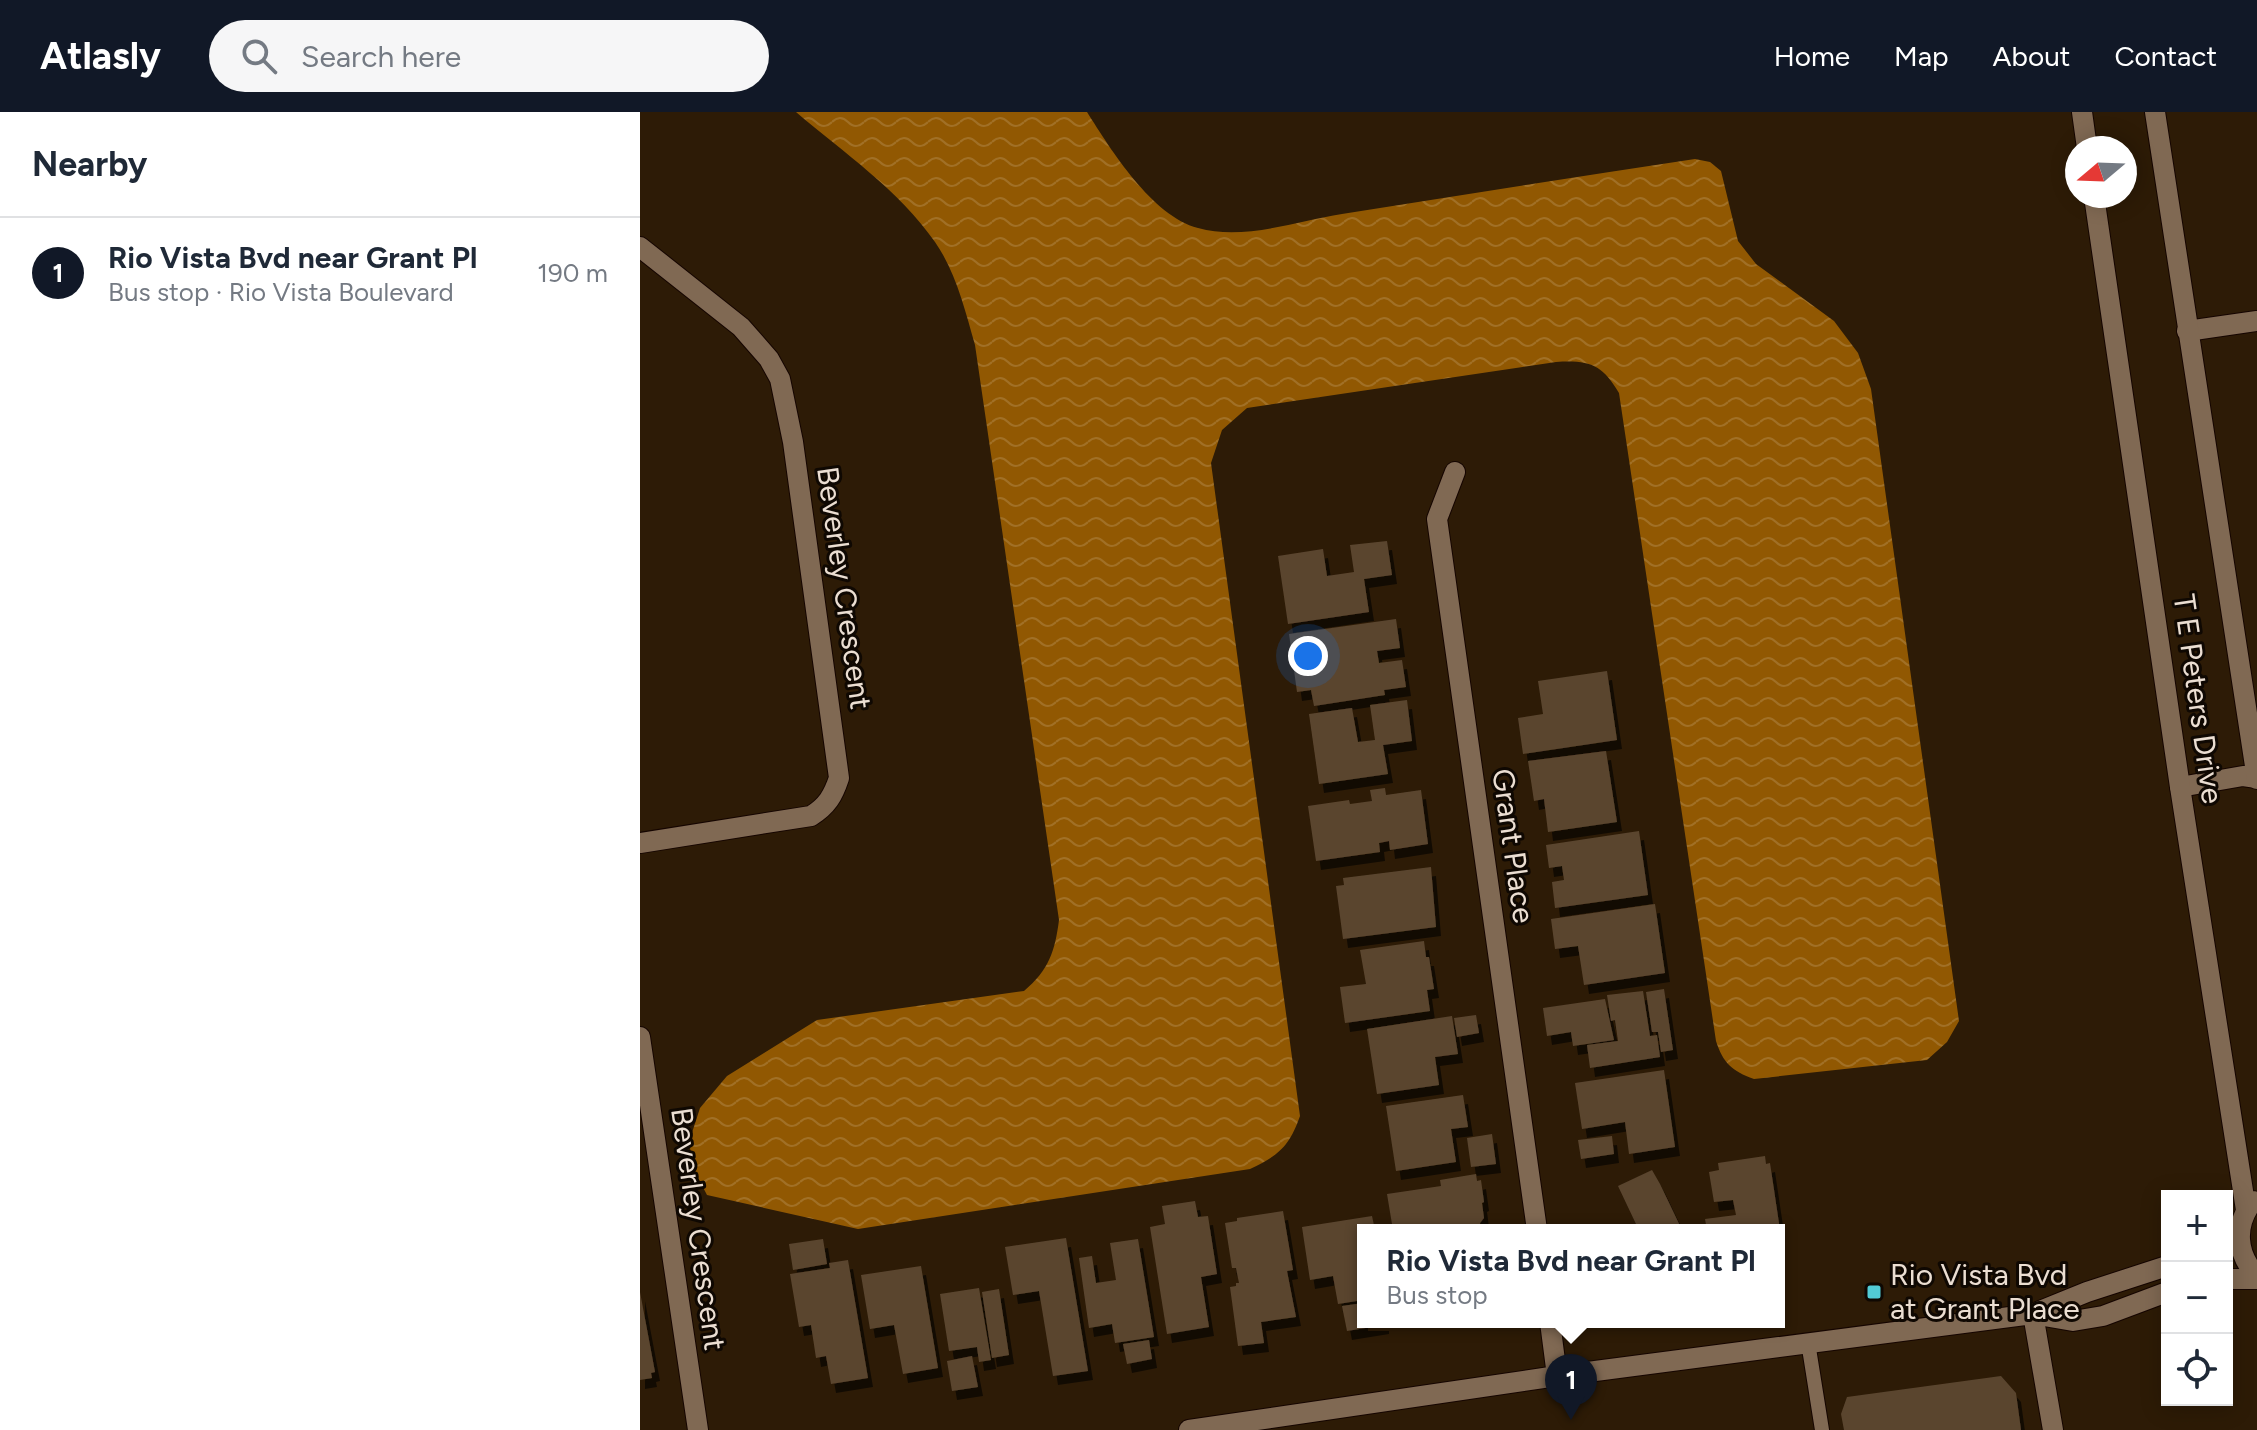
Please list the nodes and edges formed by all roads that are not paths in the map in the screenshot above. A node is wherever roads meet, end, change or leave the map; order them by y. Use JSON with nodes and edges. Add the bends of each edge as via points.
{"nodes":[{"id":1,"x":2082,"y":112,"type":"edge"},
{"id":2,"x":2155,"y":112,"type":"edge"},
{"id":3,"x":2085,"y":136,"type":"edge"},
{"id":4,"x":2096,"y":208,"type":"edge"},
{"id":5,"x":640,"y":247,"type":"edge"},
{"id":6,"x":2257,"y":321,"type":"edge"},
{"id":7,"x":2187,"y":331,"type":"junction"},
{"id":8,"x":1455,"y":472,"type":"dead end"},
{"id":9,"x":2257,"y":779,"type":"edge"},
{"id":10,"x":2180,"y":787,"type":"junction"},
{"id":11,"x":640,"y":843,"type":"edge"},
{"id":12,"x":640,"y":1037,"type":"edge"},
{"id":13,"x":2242,"y":1218,"type":"edge"},
{"id":14,"x":1536,"y":1224,"type":"edge"},
{"id":15,"x":2161,"y":1268,"type":"edge"},
{"id":16,"x":2257,"y":1278,"type":"edge"},
{"id":17,"x":2233,"y":1279,"type":"edge"},
{"id":18,"x":2161,"y":1294,"type":"edge"},
{"id":19,"x":2033,"y":1314,"type":"junction"},
{"id":20,"x":1551,"y":1328,"type":"edge"},
{"id":21,"x":1808,"y":1342,"type":"junction"},
{"id":22,"x":1557,"y":1376,"type":"junction"},
{"id":23,"x":698,"y":1430,"type":"edge"},
{"id":24,"x":1189,"y":1430,"type":"edge"},
{"id":25,"x":1822,"y":1430,"type":"edge"},
{"id":26,"x":2053,"y":1430,"type":"edge"}],
"edges":[{"from":1,"to":3,"type":"street"},
{"from":2,"to":7,"type":"street","name":"T E Peters Drive"},
{"from":4,"to":10,"type":"street","name":"T E Peters Drive"},
{"from":5,"to":11,"type":"street","name":"Beverley Crescent","via":[[741,327],[780,379],[796,458],[839,778],[833,796],[811,816]]},
{"from":6,"to":7,"type":"street"},
{"from":7,"to":9,"type":"street","name":"T E Peters Drive"},
{"from":8,"to":14,"type":"street","name":"Grant Place","via":[[1437,519]]},
{"from":9,"to":10,"type":"street","via":[[2243,776]]},
{"from":10,"to":13,"type":"street","name":"T E Peters Drive"},
{"from":12,"to":23,"type":"street","name":"Beverley Crescent"},
{"from":13,"to":16,"type":"street","name":"T E Peters Drive","via":[[2243,1256]]},
{"from":15,"to":19,"type":"street"},
{"from":16,"to":17,"type":"street"},
{"from":18,"to":19,"type":"street","via":[[2073,1321]]},
{"from":19,"to":21,"type":"street"},
{"from":19,"to":26,"type":"street"},
{"from":20,"to":22,"type":"street"},
{"from":21,"to":22,"type":"street"},
{"from":21,"to":25,"type":"lane"},
{"from":22,"to":24,"type":"street"}]}
